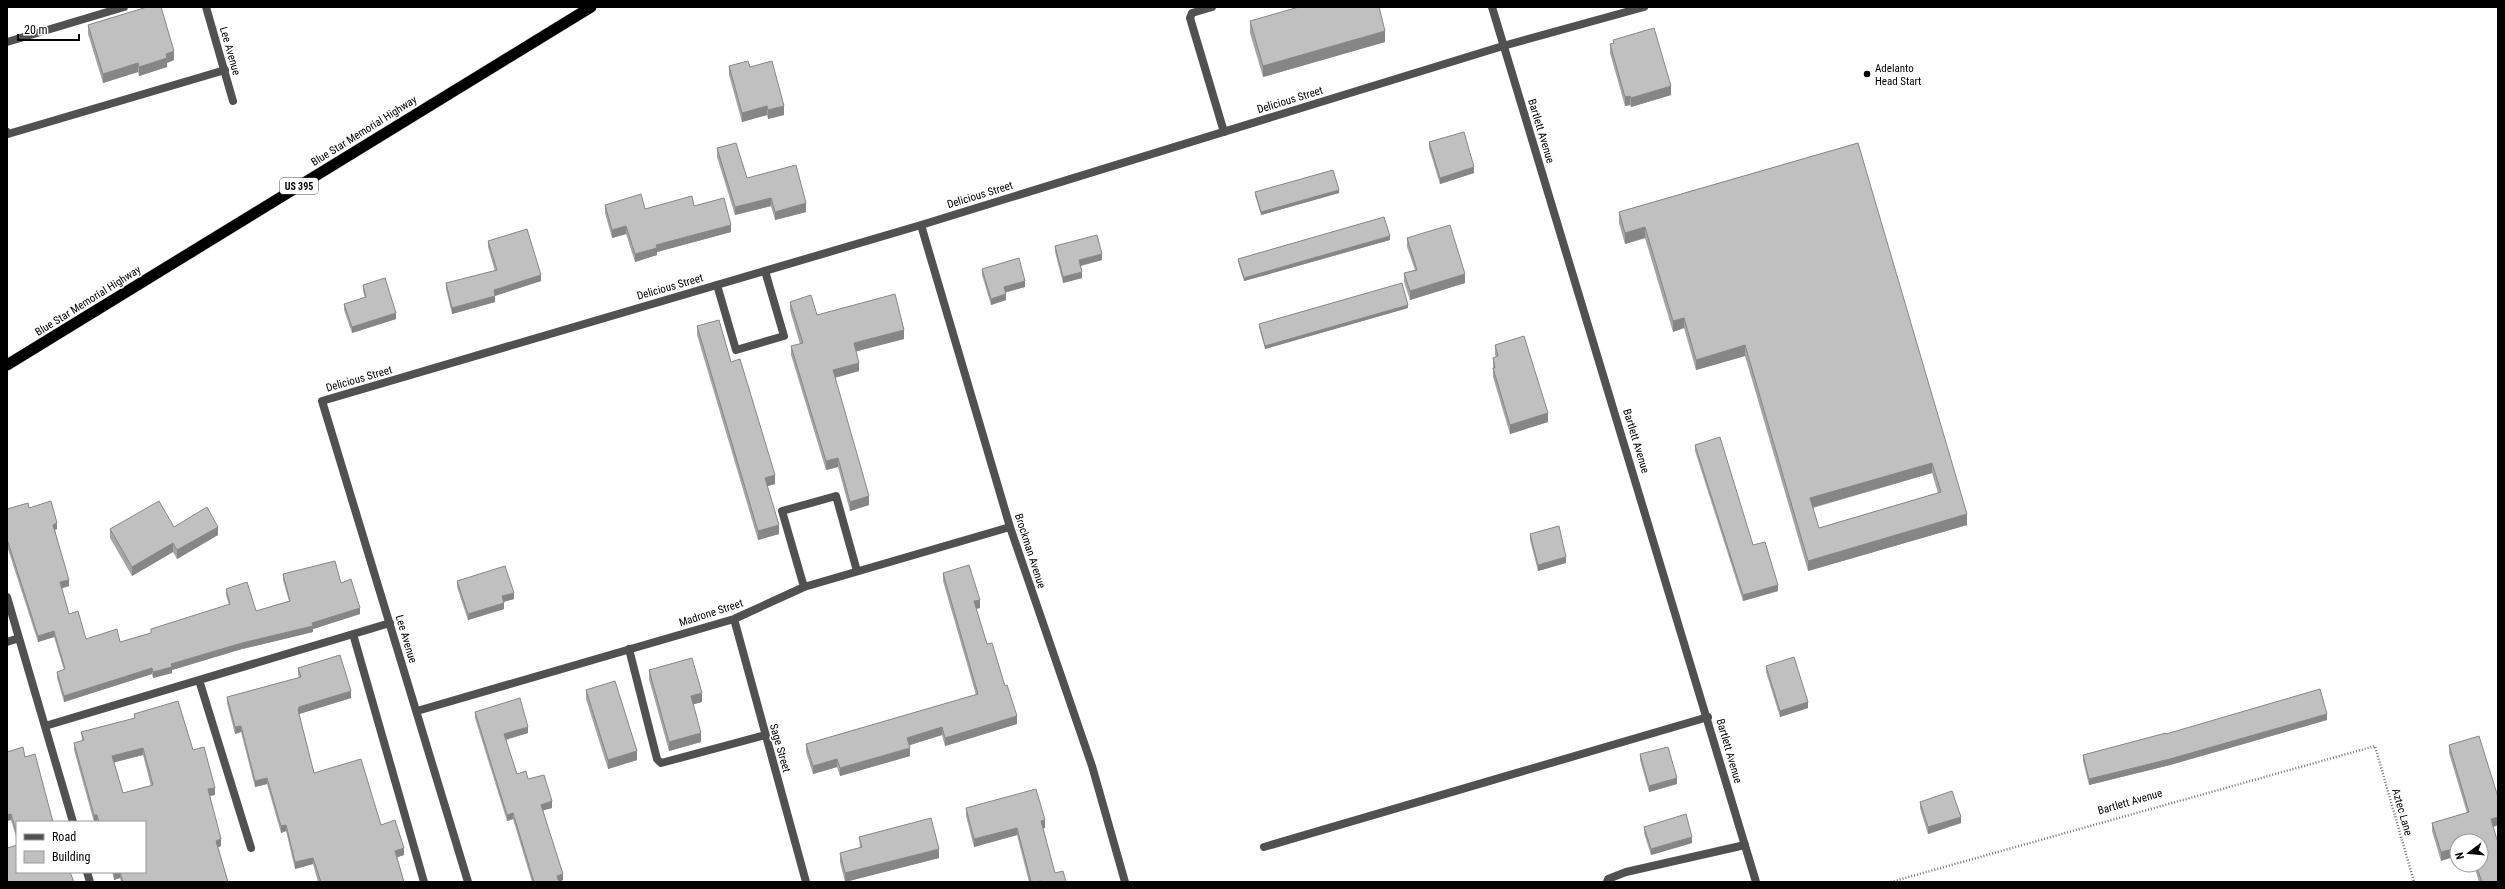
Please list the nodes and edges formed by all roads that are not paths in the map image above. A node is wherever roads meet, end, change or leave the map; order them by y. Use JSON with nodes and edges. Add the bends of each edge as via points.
{"nodes":[{"id":1,"x":124,"y":7,"type":"edge"},
{"id":2,"x":206,"y":7,"type":"edge"},
{"id":3,"x":591,"y":7,"type":"edge"},
{"id":4,"x":1212,"y":7,"type":"edge"},
{"id":5,"x":1492,"y":7,"type":"edge"},
{"id":6,"x":1644,"y":7,"type":"edge"},
{"id":7,"x":7,"y":42,"type":"edge"},
{"id":8,"x":1503,"y":46,"type":"junction"},
{"id":9,"x":225,"y":70,"type":"junction"},
{"id":10,"x":233,"y":101,"type":"dead end"},
{"id":11,"x":7,"y":132,"type":"edge"},
{"id":12,"x":1224,"y":132,"type":"junction"},
{"id":13,"x":921,"y":225,"type":"junction"},
{"id":14,"x":765,"y":271,"type":"junction"},
{"id":15,"x":718,"y":285,"type":"junction"},
{"id":16,"x":7,"y":365,"type":"edge"},
{"id":17,"x":322,"y":402,"type":"joint"},
{"id":18,"x":1010,"y":527,"type":"junction"},
{"id":19,"x":857,"y":571,"type":"junction"},
{"id":20,"x":804,"y":587,"type":"junction"},
{"id":21,"x":7,"y":597,"type":"edge"},
{"id":22,"x":734,"y":619,"type":"junction"},
{"id":23,"x":390,"y":623,"type":"junction"},
{"id":24,"x":353,"y":634,"type":"junction"},
{"id":25,"x":19,"y":638,"type":"junction"},
{"id":26,"x":7,"y":642,"type":"edge"},
{"id":27,"x":629,"y":650,"type":"junction"},
{"id":28,"x":199,"y":680,"type":"junction"},
{"id":29,"x":417,"y":711,"type":"junction"},
{"id":30,"x":1708,"y":717,"type":"junction"},
{"id":31,"x":45,"y":726,"type":"junction"},
{"id":32,"x":764,"y":735,"type":"junction"},
{"id":33,"x":72,"y":821,"type":"edge"},
{"id":34,"x":1745,"y":845,"type":"junction"},
{"id":35,"x":251,"y":848,"type":"dead end"},
{"id":36,"x":1264,"y":848,"type":"dead end"},
{"id":37,"x":424,"y":882,"type":"edge"},
{"id":38,"x":468,"y":882,"type":"edge"},
{"id":39,"x":806,"y":882,"type":"edge"},
{"id":40,"x":1125,"y":882,"type":"edge"},
{"id":41,"x":1607,"y":882,"type":"edge"},
{"id":42,"x":1756,"y":882,"type":"edge"}],
"edges":[{"from":1,"to":7,"type":"street"},
{"from":2,"to":9,"type":"street","name":"Lee Avenue"},
{"from":3,"to":16,"type":"highway","name":"Blue Star Memorial Highway","number":"US 395"},
{"from":4,"to":12,"type":"street","via":[[1192,13],[1190,18]]},
{"from":5,"to":8,"type":"street","name":"Bartlett Avenue"},
{"from":6,"to":8,"type":"street","name":"Delicious Street"},
{"from":8,"to":12,"type":"street","name":"Delicious Street"},
{"from":8,"to":30,"type":"street","name":"Bartlett Avenue"},
{"from":9,"to":10,"type":"street","name":"Lee Avenue"},
{"from":9,"to":11,"type":"street","via":[[8,134]]},
{"from":12,"to":13,"type":"street","name":"Delicious Street"},
{"from":13,"to":14,"type":"street","name":"Delicious Street"},
{"from":13,"to":18,"type":"street","name":"Brockman Avenue"},
{"from":14,"to":15,"type":"street","name":"Delicious Street"},
{"from":14,"to":15,"type":"street","via":[[784,336],[736,350]]},
{"from":15,"to":17,"type":"street","name":"Delicious Street"},
{"from":17,"to":23,"type":"street","name":"Lee Avenue"},
{"from":18,"to":19,"type":"street","name":"Madrone Street"},
{"from":18,"to":40,"type":"street","name":"Brockman Avenue","via":[[1092,766]]},
{"from":19,"to":20,"type":"street","name":"Madrone Street"},
{"from":19,"to":20,"type":"street","via":[[836,496],[782,511]]},
{"from":20,"to":22,"type":"street","name":"Madrone Street"},
{"from":21,"to":25,"type":"street"},
{"from":22,"to":27,"type":"street","name":"Madrone Street"},
{"from":22,"to":32,"type":"street","name":"Sage Street"},
{"from":23,"to":24,"type":"street"},
{"from":23,"to":29,"type":"street","name":"Lee Avenue"},
{"from":24,"to":28,"type":"street"},
{"from":24,"to":37,"type":"street"},
{"from":25,"to":26,"type":"street"},
{"from":25,"to":31,"type":"street"},
{"from":27,"to":29,"type":"street","name":"Madrone Street"},
{"from":27,"to":32,"type":"street","via":[[657,759],[661,763]]},
{"from":28,"to":31,"type":"street"},
{"from":28,"to":35,"type":"street"},
{"from":29,"to":38,"type":"street","name":"Lee Avenue"},
{"from":30,"to":34,"type":"street","name":"Bartlett Avenue"},
{"from":30,"to":36,"type":"street"},
{"from":31,"to":33,"type":"street"},
{"from":32,"to":39,"type":"street","name":"Sage Street"},
{"from":34,"to":41,"type":"street","via":[[1626,872],[1608,879]]},
{"from":34,"to":42,"type":"street","name":"Bartlett Avenue"}]}
